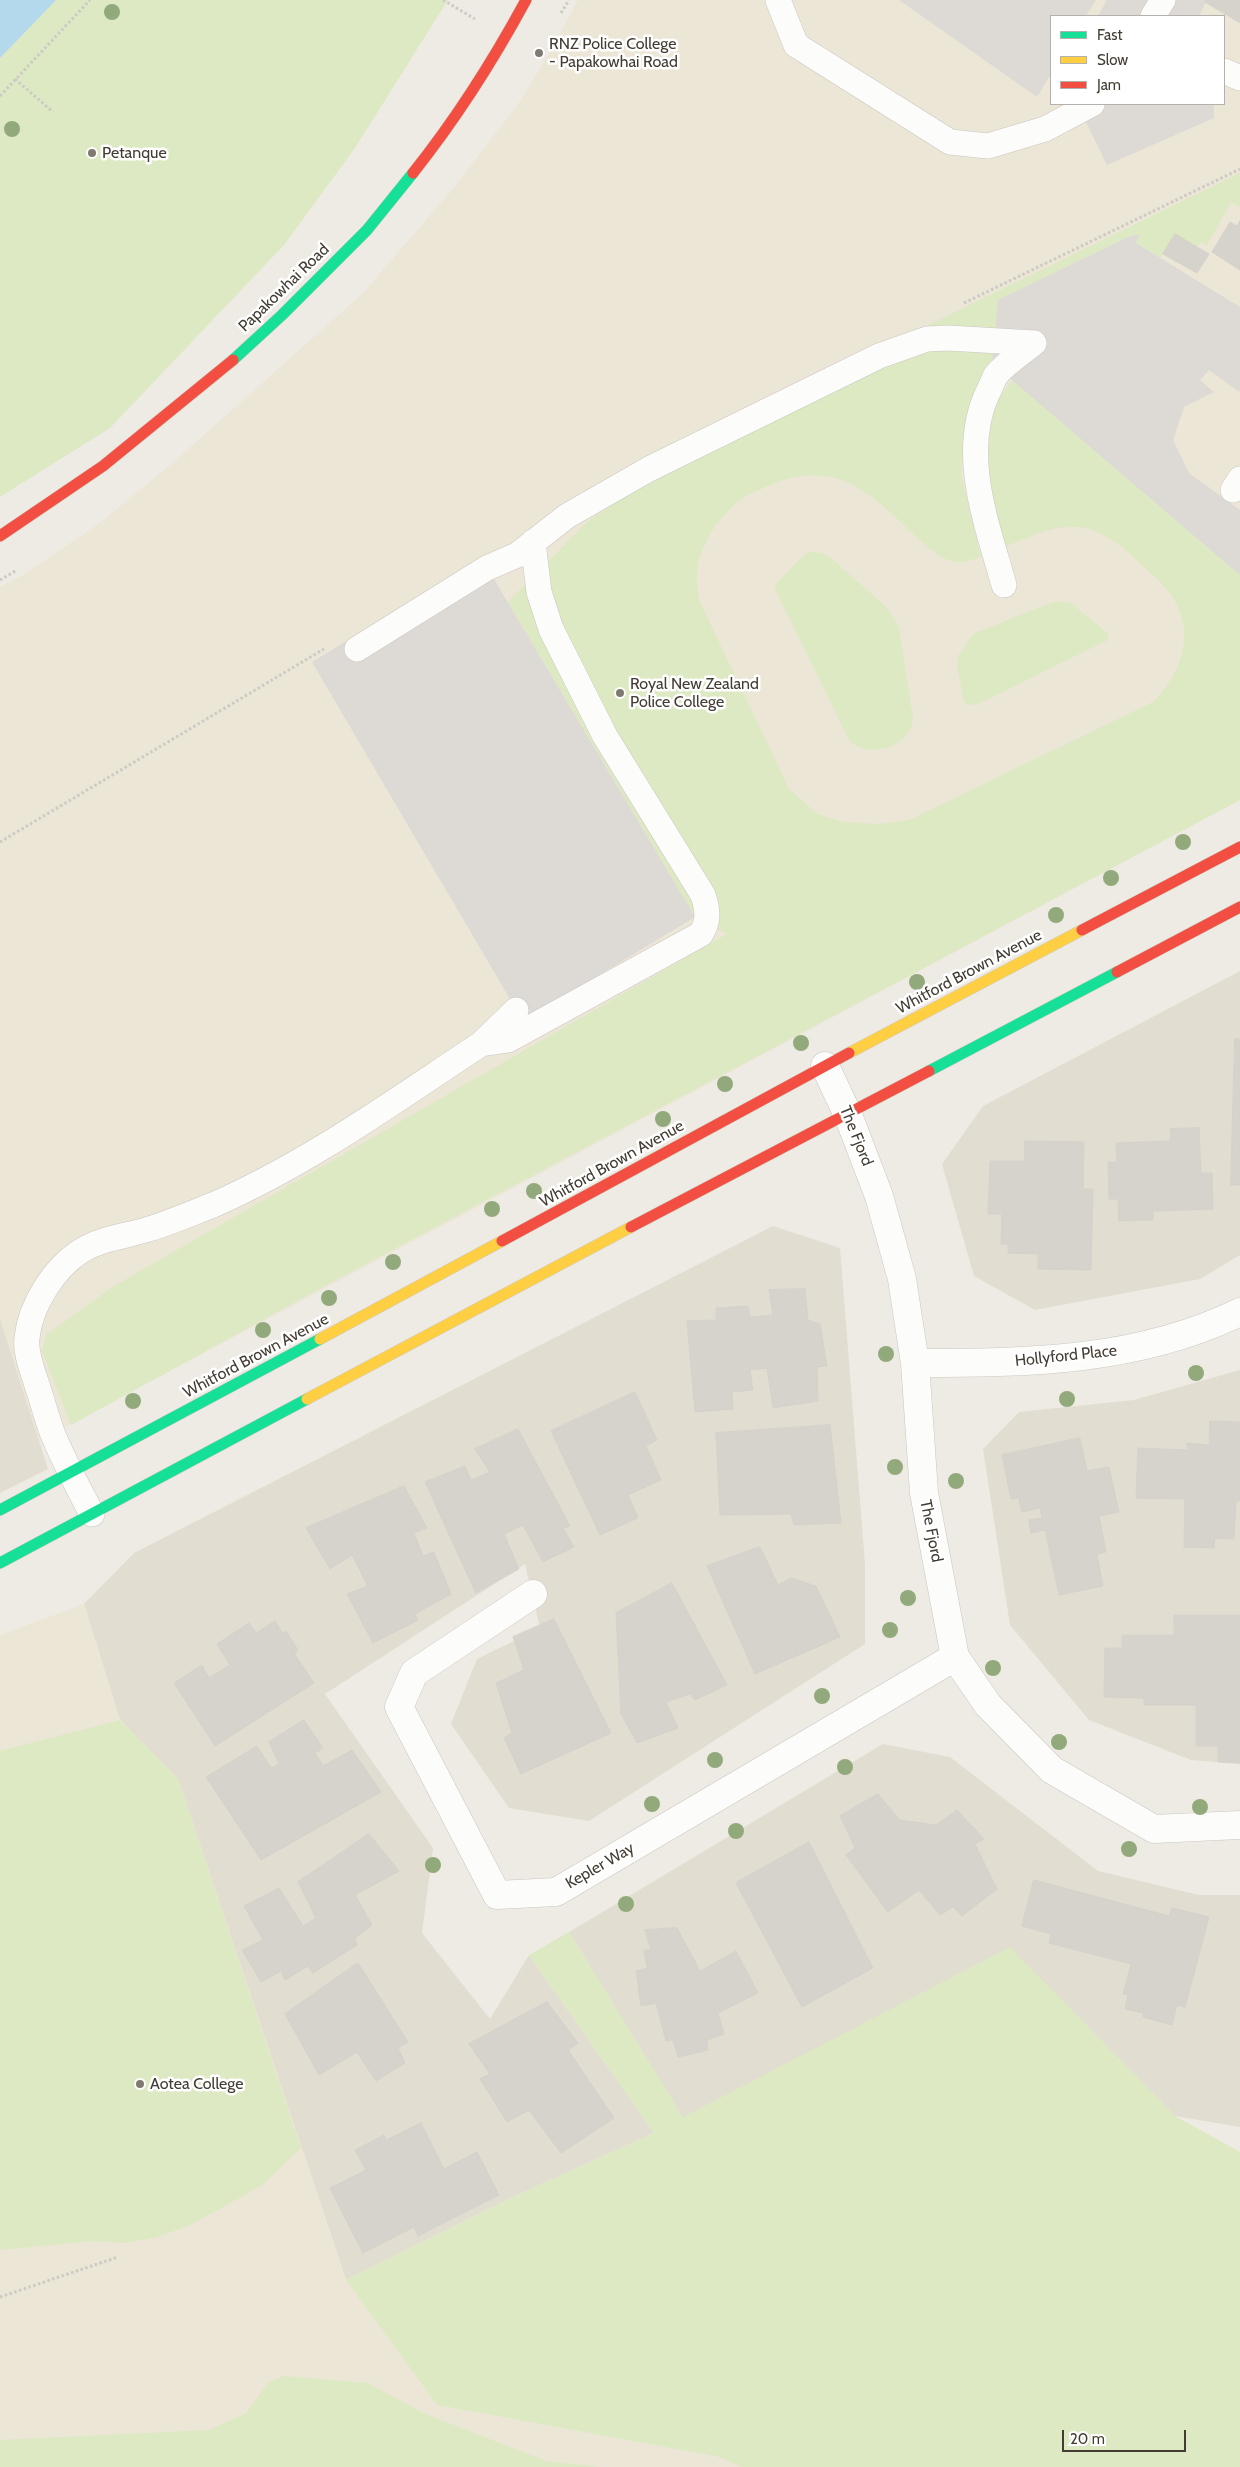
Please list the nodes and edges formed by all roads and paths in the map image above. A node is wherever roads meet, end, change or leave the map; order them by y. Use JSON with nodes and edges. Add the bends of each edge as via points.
{"nodes":[{"id":1,"x":90,"y":0,"type":"edge"},
{"id":2,"x":443,"y":0,"type":"edge"},
{"id":3,"x":526,"y":0,"type":"edge"},
{"id":4,"x":778,"y":0,"type":"edge"},
{"id":5,"x":1162,"y":0,"type":"edge"},
{"id":6,"x":1154,"y":15,"type":"edge"},
{"id":7,"x":482,"y":23,"type":"dead end"},
{"id":8,"x":1225,"y":71,"type":"edge"},
{"id":9,"x":1240,"y":78,"type":"edge"},
{"id":10,"x":15,"y":79,"type":"junction"},
{"id":11,"x":0,"y":96,"type":"edge"},
{"id":12,"x":1090,"y":105,"type":"edge"},
{"id":13,"x":53,"y":112,"type":"dead end"},
{"id":14,"x":0,"y":536,"type":"edge"},
{"id":15,"x":533,"y":542,"type":"junction"},
{"id":16,"x":1004,"y":585,"type":"dead end"},
{"id":17,"x":326,"y":647,"type":"dead end"},
{"id":18,"x":357,"y":649,"type":"dead end"},
{"id":19,"x":0,"y":842,"type":"edge"},
{"id":20,"x":1240,"y":847,"type":"edge"},
{"id":21,"x":1240,"y":907,"type":"edge"},
{"id":22,"x":516,"y":1010,"type":"dead end"},
{"id":23,"x":481,"y":1044,"type":"junction"},
{"id":24,"x":825,"y":1066,"type":"junction"},
{"id":25,"x":848,"y":1115,"type":"junction"},
{"id":26,"x":1240,"y":1312,"type":"edge"},
{"id":27,"x":915,"y":1363,"type":"junction"},
{"id":28,"x":71,"y":1473,"type":"junction"},
{"id":29,"x":0,"y":1510,"type":"edge"},
{"id":30,"x":92,"y":1514,"type":"junction"},
{"id":31,"x":0,"y":1563,"type":"edge"},
{"id":32,"x":533,"y":1594,"type":"dead end"},
{"id":33,"x":955,"y":1657,"type":"junction"},
{"id":34,"x":1240,"y":1825,"type":"edge"},
{"id":35,"x":118,"y":2257,"type":"dead end"},
{"id":36,"x":0,"y":2298,"type":"edge"}],
"edges":[{"from":1,"to":10,"type":"path"},
{"from":2,"to":7,"type":"path"},
{"from":3,"to":14,"type":"main road","name":"Papakowhai Road","via":[[442,137],[367,230],[226,366],[103,466]]},
{"from":4,"to":12,"type":"lane","via":[[796,45],[950,142],[988,146],[1045,129]]},
{"from":5,"to":6,"type":"lane"},
{"from":8,"to":9,"type":"lane"},
{"from":10,"to":11,"type":"path"},
{"from":10,"to":13,"type":"path"},
{"from":15,"to":16,"type":"lane","via":[[567,516],[649,469],[887,352],[927,339],[1034,343],[996,375],[978,425],[978,487]]},
{"from":15,"to":18,"type":"lane","via":[[517,555],[488,568]]},
{"from":15,"to":23,"type":"lane","via":[[539,592],[551,629],[605,736],[703,895],[707,909],[706,925],[701,934],[508,1040]]},
{"from":17,"to":19,"type":"path"},
{"from":20,"to":24,"type":"main road","name":"Whitford Brown Avenue"},
{"from":21,"to":25,"type":"main road"},
{"from":22,"to":23,"type":"lane"},
{"from":23,"to":28,"type":"lane","via":[[331,1143],[282,1171],[204,1208],[150,1229],[89,1247],[68,1261],[51,1281],[31,1316],[26,1340],[29,1360],[52,1432]]},
{"from":24,"to":25,"type":"street","name":"The Fjord"},
{"from":24,"to":28,"type":"main road","name":"Whitford Brown Avenue"},
{"from":25,"to":27,"type":"street","name":"The Fjord","via":[[879,1196],[902,1278]]},
{"from":25,"to":30,"type":"main road"},
{"from":26,"to":27,"type":"street","name":"Hollyford Place","via":[[1209,1327],[1160,1342],[1096,1356],[1010,1363]]},
{"from":27,"to":33,"type":"street","name":"The Fjord","via":[[924,1493]]},
{"from":28,"to":29,"type":"main road","name":"Whitford Brown Avenue"},
{"from":28,"to":30,"type":"lane"},
{"from":30,"to":31,"type":"main road"},
{"from":32,"to":33,"type":"street","name":"Kepler Way","via":[[414,1673],[399,1707],[497,1895],[556,1892]]},
{"from":33,"to":34,"type":"street","name":"The Fjord","via":[[988,1705],[1052,1770],[1154,1830]]},
{"from":35,"to":36,"type":"path"}]}
